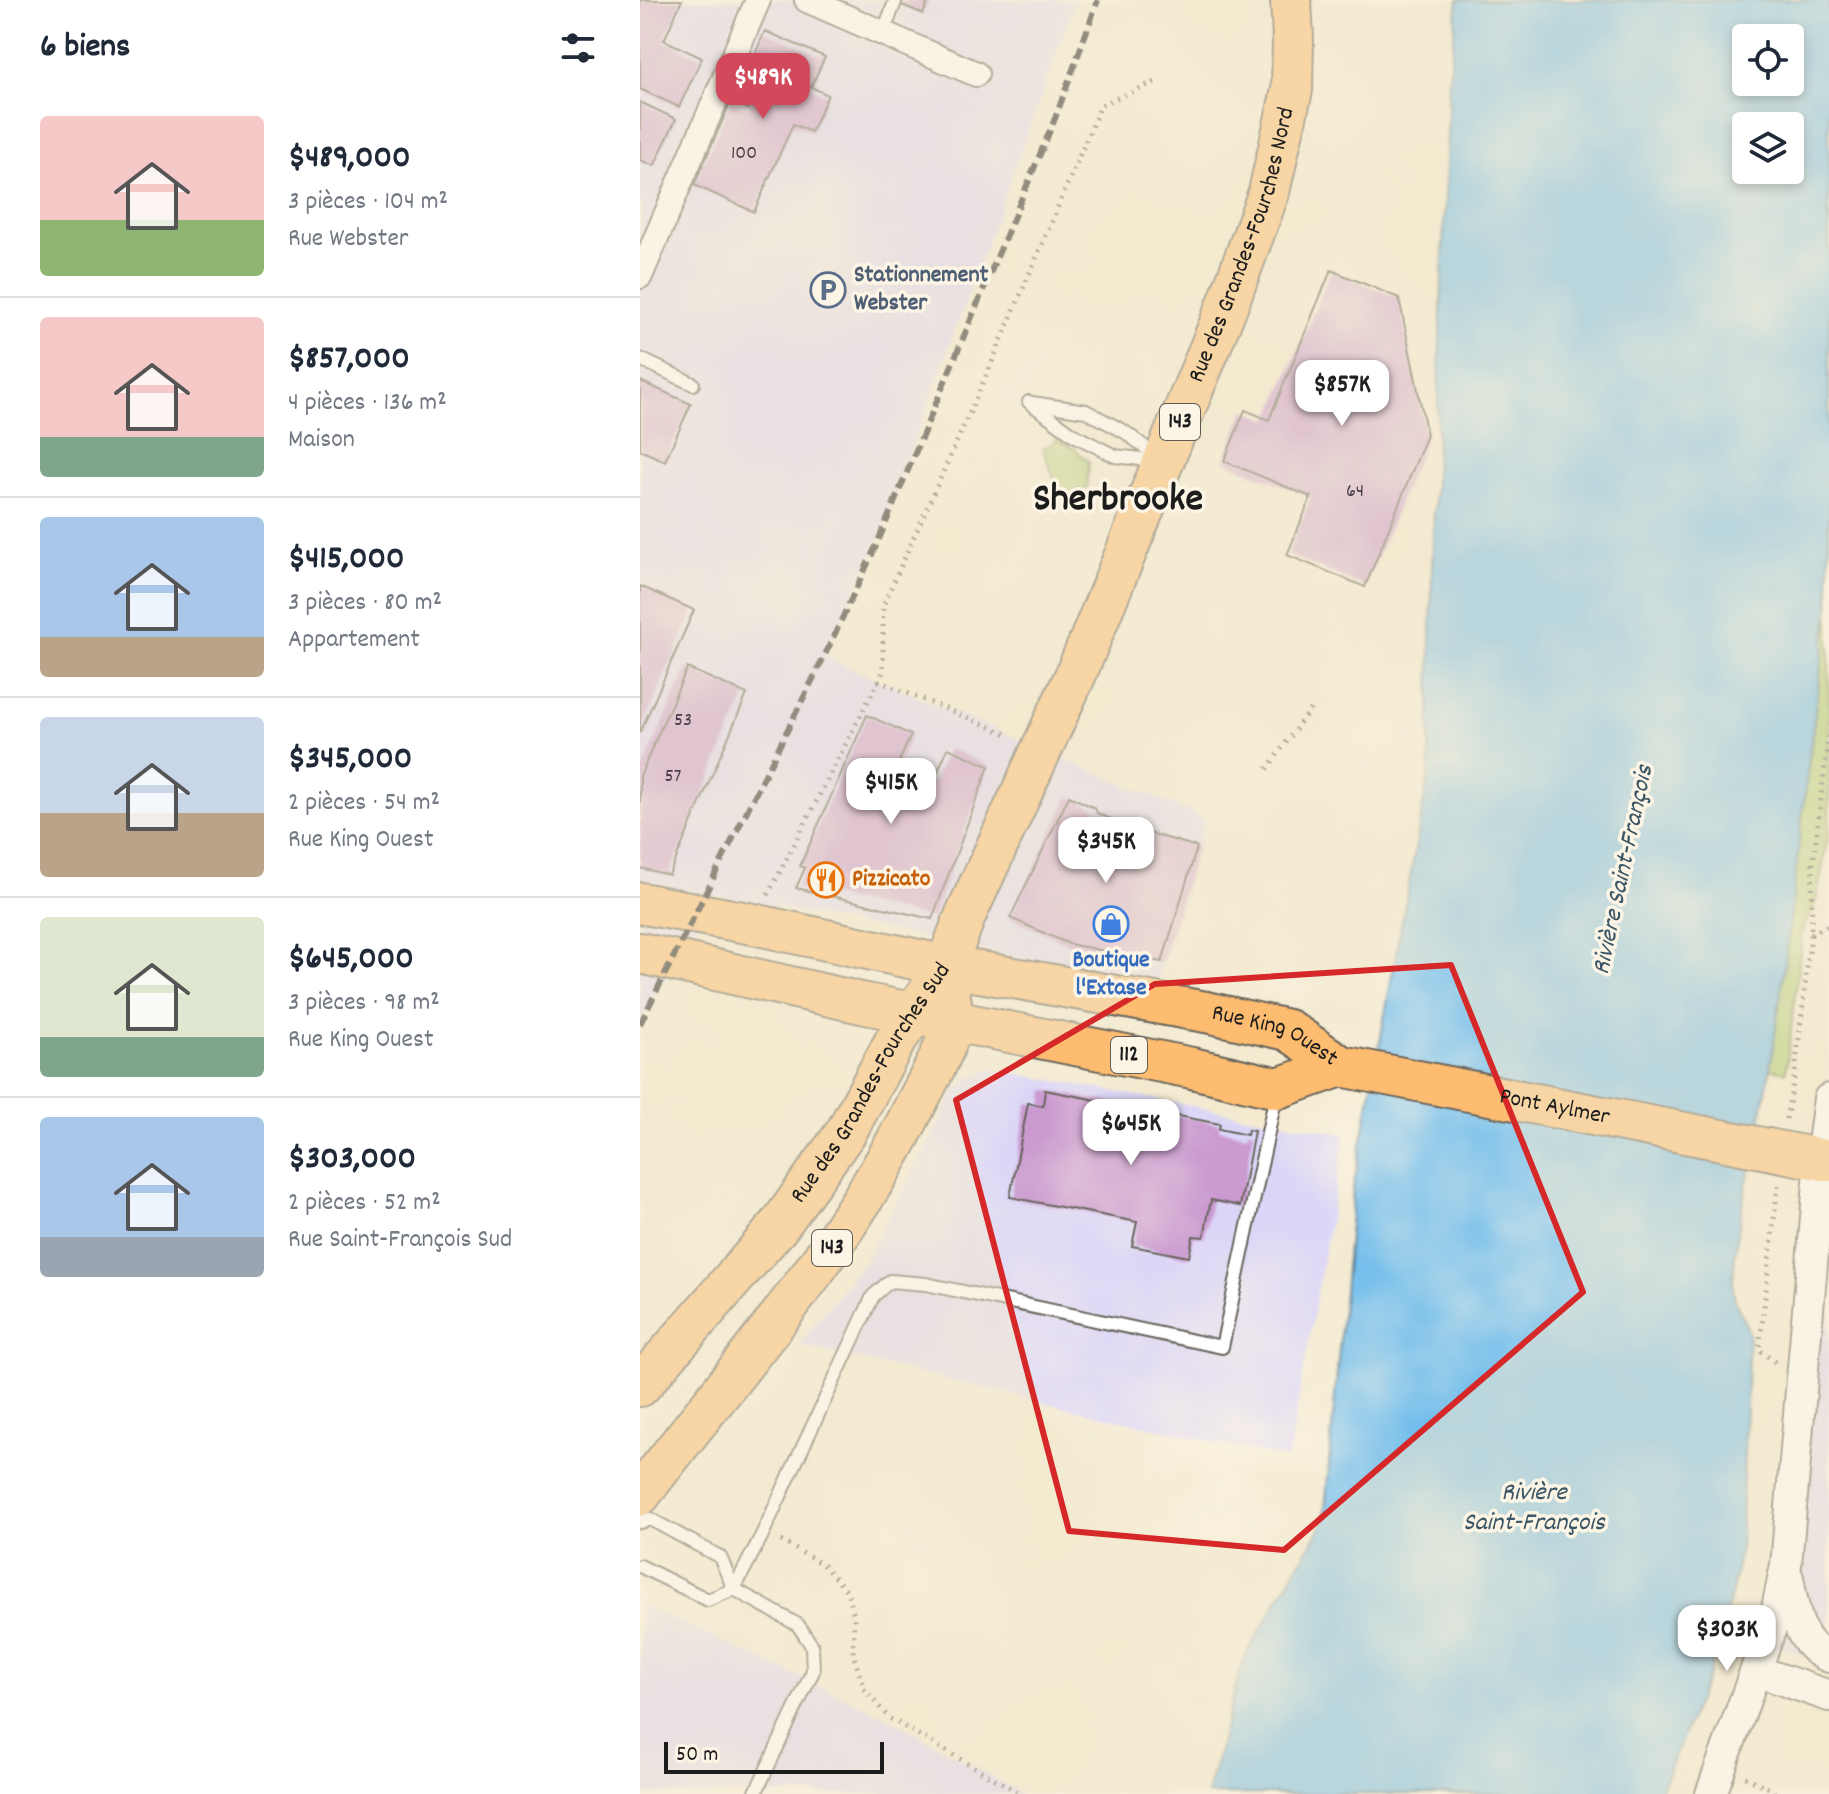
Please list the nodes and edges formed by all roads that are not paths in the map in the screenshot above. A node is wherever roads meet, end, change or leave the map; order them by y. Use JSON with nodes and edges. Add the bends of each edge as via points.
{"nodes":[{"id":1,"x":758,"y":0,"type":"edge"},
{"id":2,"x":807,"y":0,"type":"edge"},
{"id":3,"x":1291,"y":0,"type":"edge"},
{"id":4,"x":895,"y":2,"type":"edge"},
{"id":5,"x":883,"y":33,"type":"junction"},
{"id":6,"x":976,"y":74,"type":"dead end"},
{"id":7,"x":640,"y":276,"type":"edge"},
{"id":8,"x":640,"y":359,"type":"edge"},
{"id":9,"x":693,"y":384,"type":"dead end"},
{"id":10,"x":1164,"y":462,"type":"junction"},
{"id":11,"x":640,"y":903,"type":"edge"},
{"id":12,"x":640,"y":953,"type":"edge"},
{"id":13,"x":946,"y":966,"type":"junction"},
{"id":14,"x":913,"y":1012,"type":"junction"},
{"id":15,"x":953,"y":1022,"type":"junction"},
{"id":16,"x":1341,"y":1066,"type":"junction"},
{"id":17,"x":1278,"y":1088,"type":"junction"},
{"id":18,"x":1829,"y":1099,"type":"edge"},
{"id":19,"x":1825,"y":1160,"type":"edge"},
{"id":20,"x":640,"y":1386,"type":"edge"},
{"id":21,"x":640,"y":1495,"type":"edge"},
{"id":22,"x":640,"y":1522,"type":"edge"},
{"id":23,"x":1786,"y":1565,"type":"junction"},
{"id":24,"x":640,"y":1566,"type":"edge"},
{"id":25,"x":734,"y":1589,"type":"junction"},
{"id":26,"x":1829,"y":1657,"type":"edge"},
{"id":27,"x":1757,"y":1671,"type":"junction"},
{"id":28,"x":1829,"y":1696,"type":"edge"},
{"id":29,"x":755,"y":1794,"type":"edge"},
{"id":30,"x":1711,"y":1794,"type":"edge"}],
"edges":[{"from":1,"to":7,"type":"street"},
{"from":2,"to":5,"type":"street"},
{"from":3,"to":10,"type":"main road","name":"Rue des Grandes-Fourches Nord","number":"143","via":[[1292,90],[1269,192]]},
{"from":4,"to":5,"type":"lane"},
{"from":5,"to":6,"type":"street"},
{"from":8,"to":9,"type":"lane"},
{"from":10,"to":10,"type":"lane","via":[[1086,411],[1029,402],[1074,435],[1115,456]]},
{"from":10,"to":13,"type":"main road","name":"Rue des Grandes-Fourches Nord","number":"143"},
{"from":11,"to":13,"type":"main road","name":"Rue King Ouest","number":"112"},
{"from":12,"to":14,"type":"main road","name":"Rue King Ouest","number":"112"},
{"from":13,"to":14,"type":"main road","name":"Rue des Grandes-Fourches Sud","number":"143"},
{"from":13,"to":15,"type":"main road","name":"Rue des Grandes-Fourches Sud","number":"143"},
{"from":13,"to":16,"type":"main road","name":"Rue King Ouest","number":"112","via":[[1288,1030]]},
{"from":14,"to":15,"type":"main road","name":"Rue King Ouest","number":"112"},
{"from":14,"to":20,"type":"main road","name":"Rue des Grandes-Fourches Sud","number":"143","via":[[846,1132],[779,1226]]},
{"from":15,"to":17,"type":"main road","name":"Rue King Ouest","number":"112"},
{"from":15,"to":21,"type":"main road","name":"Rue des Grandes-Fourches Sud","number":"143","via":[[893,1151],[852,1218]]},
{"from":16,"to":17,"type":"main road","name":"Rue King Ouest"},
{"from":16,"to":19,"type":"main road","name":"Pont Aylmer","number":"112"},
{"from":17,"to":25,"type":"lane","via":[[1222,1347],[926,1284],[890,1281],[873,1296]]},
{"from":18,"to":19,"type":"street"},
{"from":19,"to":23,"type":"street"},
{"from":22,"to":25,"type":"lane","via":[[650,1519],[720,1557]]},
{"from":23,"to":26,"type":"street","via":[[1803,1635],[1818,1653]]},
{"from":23,"to":27,"type":"street"},
{"from":24,"to":25,"type":"lane","via":[[708,1600]]},
{"from":25,"to":29,"type":"lane","via":[[798,1625],[812,1646],[813,1671]]},
{"from":27,"to":28,"type":"street"},
{"from":27,"to":30,"type":"street"}]}
